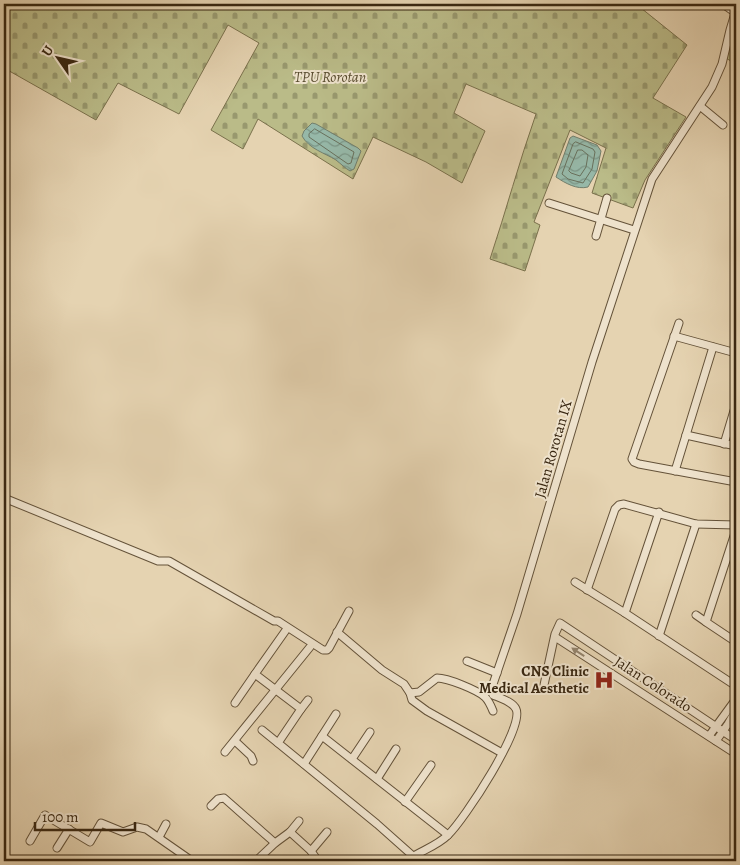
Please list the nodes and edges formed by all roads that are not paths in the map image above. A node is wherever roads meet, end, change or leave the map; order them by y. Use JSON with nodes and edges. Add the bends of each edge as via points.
{"nodes":[{"id":1,"x":723,"y":4,"type":"edge"},
{"id":2,"x":736,"y":12,"type":"edge"},
{"id":3,"x":700,"y":106,"type":"junction"},
{"id":4,"x":723,"y":125,"type":"dead end"},
{"id":5,"x":607,"y":198,"type":"dead end"},
{"id":6,"x":549,"y":203,"type":"dead end"},
{"id":7,"x":601,"y":219,"type":"junction"},
{"id":8,"x":634,"y":230,"type":"junction"},
{"id":9,"x":596,"y":236,"type":"dead end"},
{"id":10,"x":679,"y":323,"type":"dead end"},
{"id":11,"x":674,"y":336,"type":"junction"},
{"id":12,"x":713,"y":347,"type":"junction"},
{"id":13,"x":736,"y":353,"type":"edge"},
{"id":14,"x":736,"y":404,"type":"edge"},
{"id":15,"x":686,"y":435,"type":"junction"},
{"id":16,"x":724,"y":444,"type":"junction"},
{"id":17,"x":736,"y":446,"type":"edge"},
{"id":18,"x":675,"y":472,"type":"junction"},
{"id":19,"x":736,"y":482,"type":"edge"},
{"id":20,"x":4,"y":498,"type":"edge"},
{"id":21,"x":659,"y":512,"type":"junction"},
{"id":22,"x":696,"y":524,"type":"junction"},
{"id":23,"x":736,"y":525,"type":"edge"},
{"id":24,"x":736,"y":530,"type":"edge"},
{"id":25,"x":575,"y":582,"type":"dead end"},
{"id":26,"x":587,"y":590,"type":"junction"},
{"id":27,"x":349,"y":611,"type":"dead end"},
{"id":28,"x":625,"y":613,"type":"junction"},
{"id":29,"x":696,"y":615,"type":"dead end"},
{"id":30,"x":706,"y":622,"type":"junction"},
{"id":31,"x":286,"y":630,"type":"dead end"},
{"id":32,"x":337,"y":632,"type":"junction"},
{"id":33,"x":659,"y":636,"type":"junction"},
{"id":34,"x":555,"y":637,"type":"junction"},
{"id":35,"x":736,"y":642,"type":"edge"},
{"id":36,"x":310,"y":647,"type":"dead end"},
{"id":37,"x":468,"y":661,"type":"dead end"},
{"id":38,"x":497,"y":673,"type":"junction"},
{"id":39,"x":255,"y":674,"type":"junction"},
{"id":40,"x":544,"y":685,"type":"dead end"},
{"id":41,"x":736,"y":686,"type":"edge"},
{"id":42,"x":275,"y":690,"type":"junction"},
{"id":43,"x":410,"y":693,"type":"junction"},
{"id":44,"x":736,"y":699,"type":"edge"},
{"id":45,"x":308,"y":700,"type":"dead end"},
{"id":46,"x":235,"y":702,"type":"dead end"},
{"id":47,"x":302,"y":709,"type":"junction"},
{"id":48,"x":736,"y":710,"type":"edge"},
{"id":49,"x":493,"y":711,"type":"dead end"},
{"id":50,"x":336,"y":714,"type":"dead end"},
{"id":51,"x":716,"y":727,"type":"junction"},
{"id":52,"x":262,"y":730,"type":"dead end"},
{"id":53,"x":370,"y":732,"type":"dead end"},
{"id":54,"x":723,"y":732,"type":"junction"},
{"id":55,"x":322,"y":736,"type":"junction"},
{"id":56,"x":713,"y":739,"type":"junction"},
{"id":57,"x":736,"y":740,"type":"edge"},
{"id":58,"x":235,"y":741,"type":"junction"},
{"id":59,"x":278,"y":743,"type":"junction"},
{"id":60,"x":396,"y":749,"type":"dead end"},
{"id":61,"x":728,"y":749,"type":"junction"},
{"id":62,"x":225,"y":752,"type":"dead end"},
{"id":63,"x":502,"y":753,"type":"junction"},
{"id":64,"x":736,"y":754,"type":"edge"},
{"id":65,"x":352,"y":759,"type":"junction"},
{"id":66,"x":253,"y":761,"type":"dead end"},
{"id":67,"x":304,"y":764,"type":"junction"},
{"id":68,"x":431,"y":765,"type":"dead end"},
{"id":69,"x":377,"y":779,"type":"junction"},
{"id":70,"x":405,"y":802,"type":"junction"},
{"id":71,"x":211,"y":806,"type":"dead end"},
{"id":72,"x":299,"y":821,"type":"dead end"},
{"id":73,"x":166,"y":824,"type":"dead end"},
{"id":74,"x":68,"y":829,"type":"junction"},
{"id":75,"x":290,"y":832,"type":"junction"},
{"id":76,"x":327,"y":832,"type":"dead end"},
{"id":77,"x":448,"y":835,"type":"junction"},
{"id":78,"x":159,"y":837,"type":"junction"},
{"id":79,"x":30,"y":841,"type":"dead end"},
{"id":80,"x":275,"y":843,"type":"junction"},
{"id":81,"x":57,"y":848,"type":"dead end"},
{"id":82,"x":310,"y":851,"type":"junction"},
{"id":83,"x":413,"y":856,"type":"junction"},
{"id":84,"x":192,"y":861,"type":"edge"},
{"id":85,"x":256,"y":861,"type":"edge"},
{"id":86,"x":318,"y":861,"type":"edge"},
{"id":87,"x":406,"y":861,"type":"edge"}],
"edges":[{"from":1,"to":2,"type":"street"},
{"from":2,"to":3,"type":"street","name":"Jalan Rorotan IX","via":[[720,70]]},
{"from":3,"to":4,"type":"street"},
{"from":3,"to":8,"type":"street","name":"Jalan Rorotan IX","via":[[652,179]]},
{"from":5,"to":7,"type":"street"},
{"from":6,"to":7,"type":"street"},
{"from":7,"to":8,"type":"street"},
{"from":7,"to":9,"type":"street"},
{"from":8,"to":38,"type":"street","name":"Jalan Rorotan IX"},
{"from":10,"to":11,"type":"street"},
{"from":11,"to":12,"type":"street"},
{"from":11,"to":18,"type":"street","via":[[632,459],[639,464]]},
{"from":12,"to":13,"type":"street"},
{"from":12,"to":15,"type":"street"},
{"from":14,"to":16,"type":"street"},
{"from":15,"to":16,"type":"street"},
{"from":15,"to":18,"type":"street"},
{"from":16,"to":17,"type":"street"},
{"from":18,"to":19,"type":"street"},
{"from":20,"to":32,"type":"street","via":[[158,561],[168,560],[323,650],[328,649]]},
{"from":21,"to":22,"type":"street"},
{"from":21,"to":26,"type":"street","via":[[624,504],[615,508]]},
{"from":21,"to":28,"type":"street"},
{"from":22,"to":23,"type":"street"},
{"from":22,"to":33,"type":"street"},
{"from":24,"to":30,"type":"street"},
{"from":25,"to":26,"type":"street"},
{"from":26,"to":28,"type":"street"},
{"from":27,"to":32,"type":"street"},
{"from":28,"to":33,"type":"street"},
{"from":29,"to":30,"type":"street"},
{"from":30,"to":35,"type":"street"},
{"from":31,"to":39,"type":"street"},
{"from":32,"to":43,"type":"street","via":[[404,684]]},
{"from":33,"to":41,"type":"street"},
{"from":34,"to":40,"type":"street"},
{"from":34,"to":51,"type":"street","name":"Jalan Colorado","via":[[560,623]]},
{"from":56,"to":34,"type":"street","name":"Jalan Colorado","one_way":true},
{"from":36,"to":42,"type":"street"},
{"from":37,"to":38,"type":"street"},
{"from":38,"to":63,"type":"street","name":"Jalan Rorotan IX","via":[[492,694],[514,705],[517,710],[517,718]]},
{"from":39,"to":42,"type":"street"},
{"from":39,"to":46,"type":"street"},
{"from":42,"to":47,"type":"street"},
{"from":42,"to":58,"type":"street"},
{"from":43,"to":49,"type":"street","via":[[419,692],[440,678],[481,694]]},
{"from":43,"to":63,"type":"street","via":[[412,700],[427,711]]},
{"from":44,"to":51,"type":"street"},
{"from":45,"to":47,"type":"street"},
{"from":47,"to":59,"type":"street"},
{"from":48,"to":54,"type":"street"},
{"from":50,"to":55,"type":"street"},
{"from":51,"to":54,"type":"street","name":"Jalan Colorado"},
{"from":51,"to":56,"type":"street"},
{"from":52,"to":59,"type":"street"},
{"from":53,"to":65,"type":"street"},
{"from":54,"to":56,"type":"street"},
{"from":54,"to":57,"type":"street","name":"Jalan Colorado"},
{"from":55,"to":65,"type":"street"},
{"from":55,"to":67,"type":"street"},
{"from":56,"to":61,"type":"street","name":"Jalan Colorado"},
{"from":57,"to":61,"type":"street"},
{"from":58,"to":62,"type":"street"},
{"from":58,"to":66,"type":"street"},
{"from":59,"to":67,"type":"street"},
{"from":60,"to":69,"type":"street"},
{"from":61,"to":64,"type":"street","name":"Jalan Colorado"},
{"from":63,"to":77,"type":"street","name":"Jalan Rorotan IX","via":[[470,807]]},
{"from":65,"to":69,"type":"street"},
{"from":67,"to":83,"type":"street"},
{"from":68,"to":70,"type":"street"},
{"from":69,"to":70,"type":"street"},
{"from":70,"to":77,"type":"street"},
{"from":71,"to":80,"type":"street","via":[[224,798]]},
{"from":72,"to":75,"type":"street"},
{"from":73,"to":78,"type":"street"},
{"from":74,"to":78,"type":"street","via":[[90,842],[101,823],[123,832],[140,827]]},
{"from":74,"to":79,"type":"street","via":[[45,816]]},
{"from":74,"to":81,"type":"street"},
{"from":75,"to":80,"type":"street"},
{"from":75,"to":82,"type":"street"},
{"from":76,"to":82,"type":"street"},
{"from":77,"to":83,"type":"street","name":"Jalan Rorotan IX"},
{"from":78,"to":84,"type":"street"},
{"from":80,"to":85,"type":"street"},
{"from":82,"to":86,"type":"street"},
{"from":83,"to":87,"type":"street","name":"Jalan Rorotan IX"}]}
